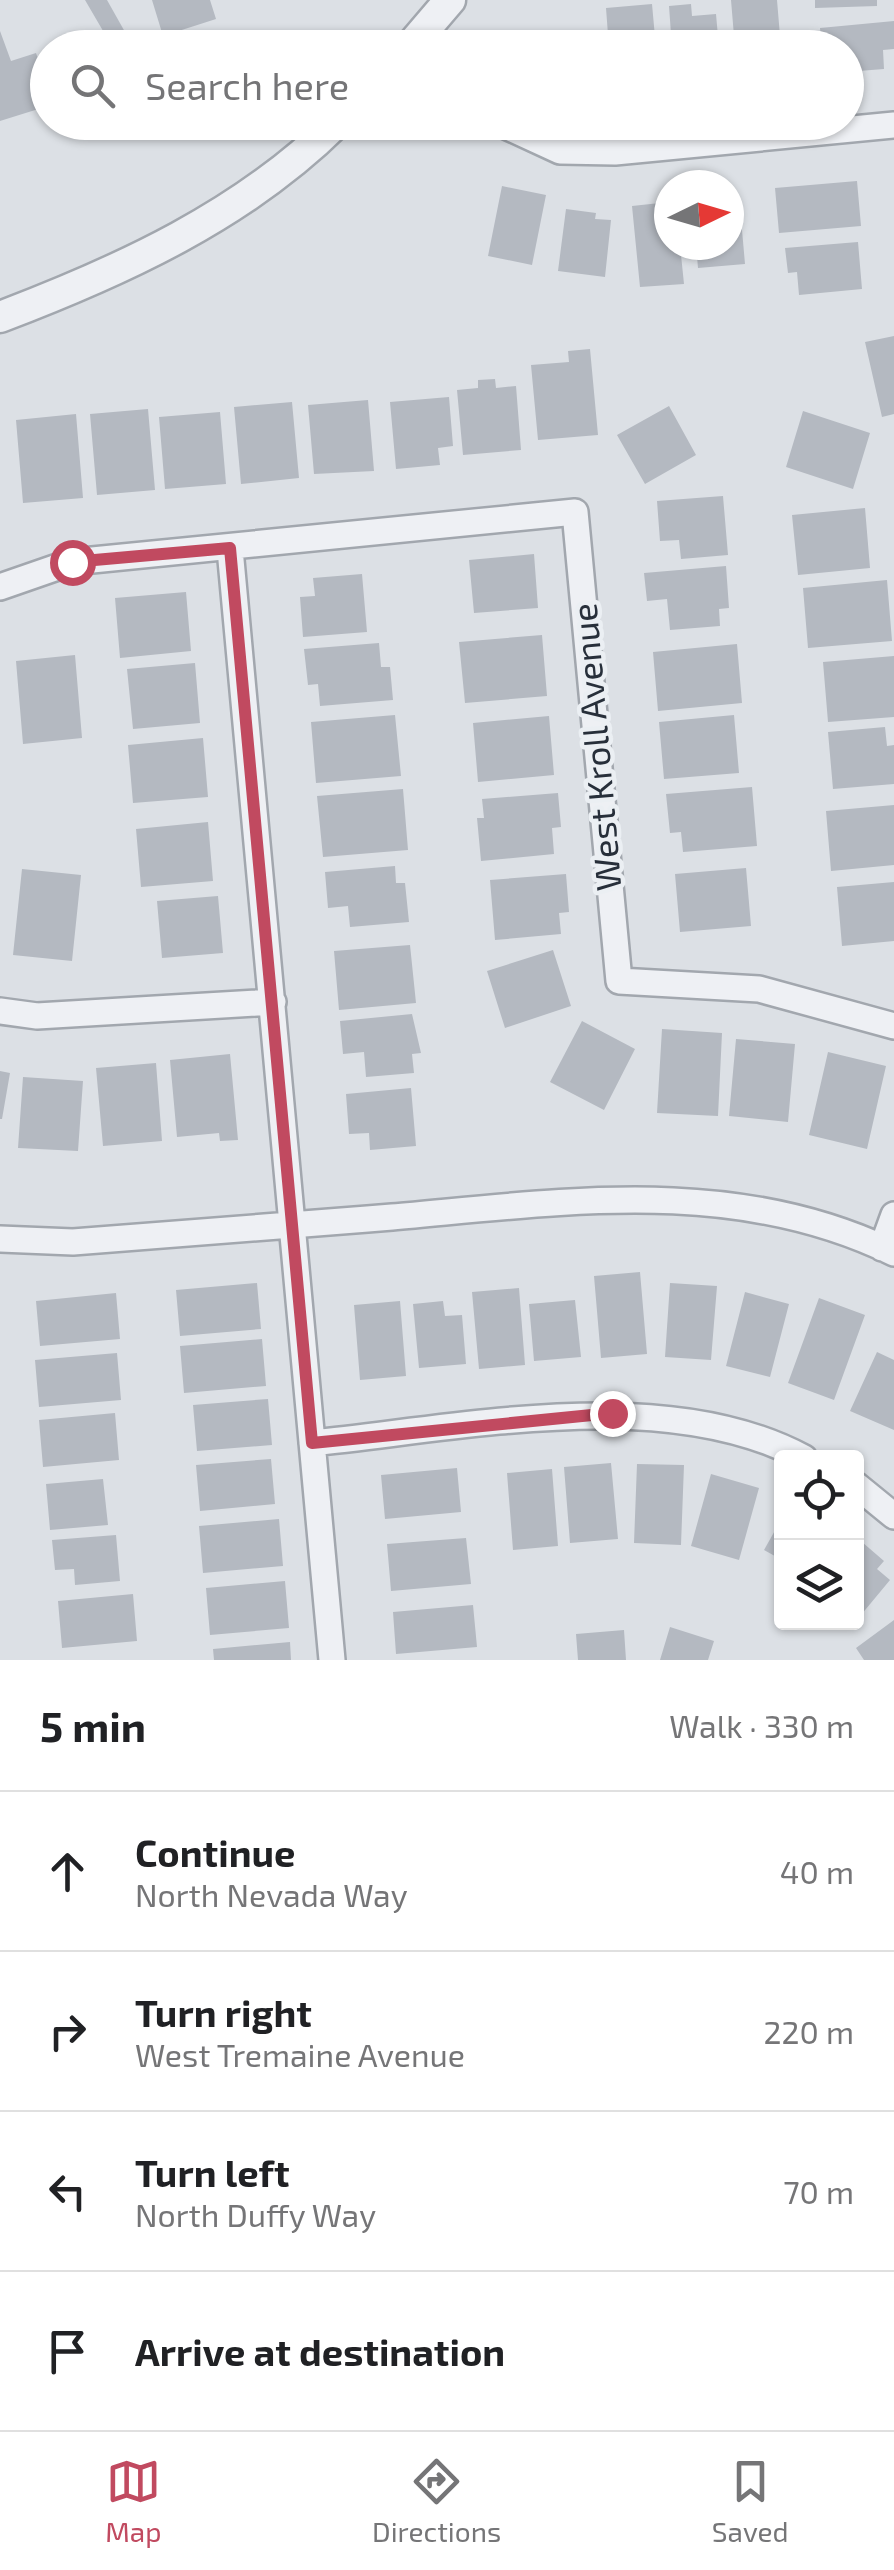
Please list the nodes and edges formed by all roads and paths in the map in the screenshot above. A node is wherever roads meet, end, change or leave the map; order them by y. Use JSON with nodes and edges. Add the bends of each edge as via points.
{"nodes":[{"id":1,"x":450,"y":0,"type":"edge"},
{"id":2,"x":425,"y":30,"type":"edge"},
{"id":3,"x":894,"y":126,"type":"edge"},
{"id":4,"x":864,"y":129,"type":"edge"},
{"id":5,"x":319,"y":140,"type":"edge"},
{"id":6,"x":538,"y":140,"type":"edge"},
{"id":7,"x":744,"y":140,"type":"edge"},
{"id":8,"x":0,"y":317,"type":"edge"},
{"id":9,"x":230,"y":548,"type":"junction"},
{"id":10,"x":0,"y":587,"type":"edge"},
{"id":11,"x":273,"y":1002,"type":"junction"},
{"id":12,"x":0,"y":1012,"type":"edge"},
{"id":13,"x":894,"y":1026,"type":"edge"},
{"id":14,"x":894,"y":1215,"type":"edge"},
{"id":15,"x":293,"y":1226,"type":"junction"},
{"id":16,"x":0,"y":1240,"type":"edge"},
{"id":17,"x":888,"y":1251,"type":"edge"},
{"id":18,"x":312,"y":1443,"type":"junction"},
{"id":19,"x":780,"y":1450,"type":"edge"},
{"id":20,"x":864,"y":1492,"type":"edge"},
{"id":21,"x":894,"y":1516,"type":"edge"},
{"id":22,"x":332,"y":1660,"type":"edge"}],
"edges":[{"from":1,"to":2,"type":"street"},
{"from":3,"to":4,"type":"street"},
{"from":5,"to":8,"type":"street","via":[[180,239]]},
{"from":6,"to":7,"type":"street","via":[[560,150],[615,152]]},
{"from":9,"to":10,"type":"street","via":[[72,562]]},
{"from":9,"to":11,"type":"street"},
{"from":9,"to":13,"type":"street","name":"West Kroll Avenue","via":[[575,512],[619,982],[760,989]]},
{"from":11,"to":12,"type":"street","via":[[37,1016]]},
{"from":11,"to":15,"type":"street"},
{"from":14,"to":17,"type":"street"},
{"from":15,"to":16,"type":"street","via":[[73,1242]]},
{"from":15,"to":17,"type":"street","via":[[606,1198],[703,1200],[796,1218]]},
{"from":15,"to":18,"type":"street"},
{"from":18,"to":19,"type":"street","via":[[612,1413],[694,1422]]},
{"from":18,"to":22,"type":"street"},
{"from":20,"to":21,"type":"street"}]}
